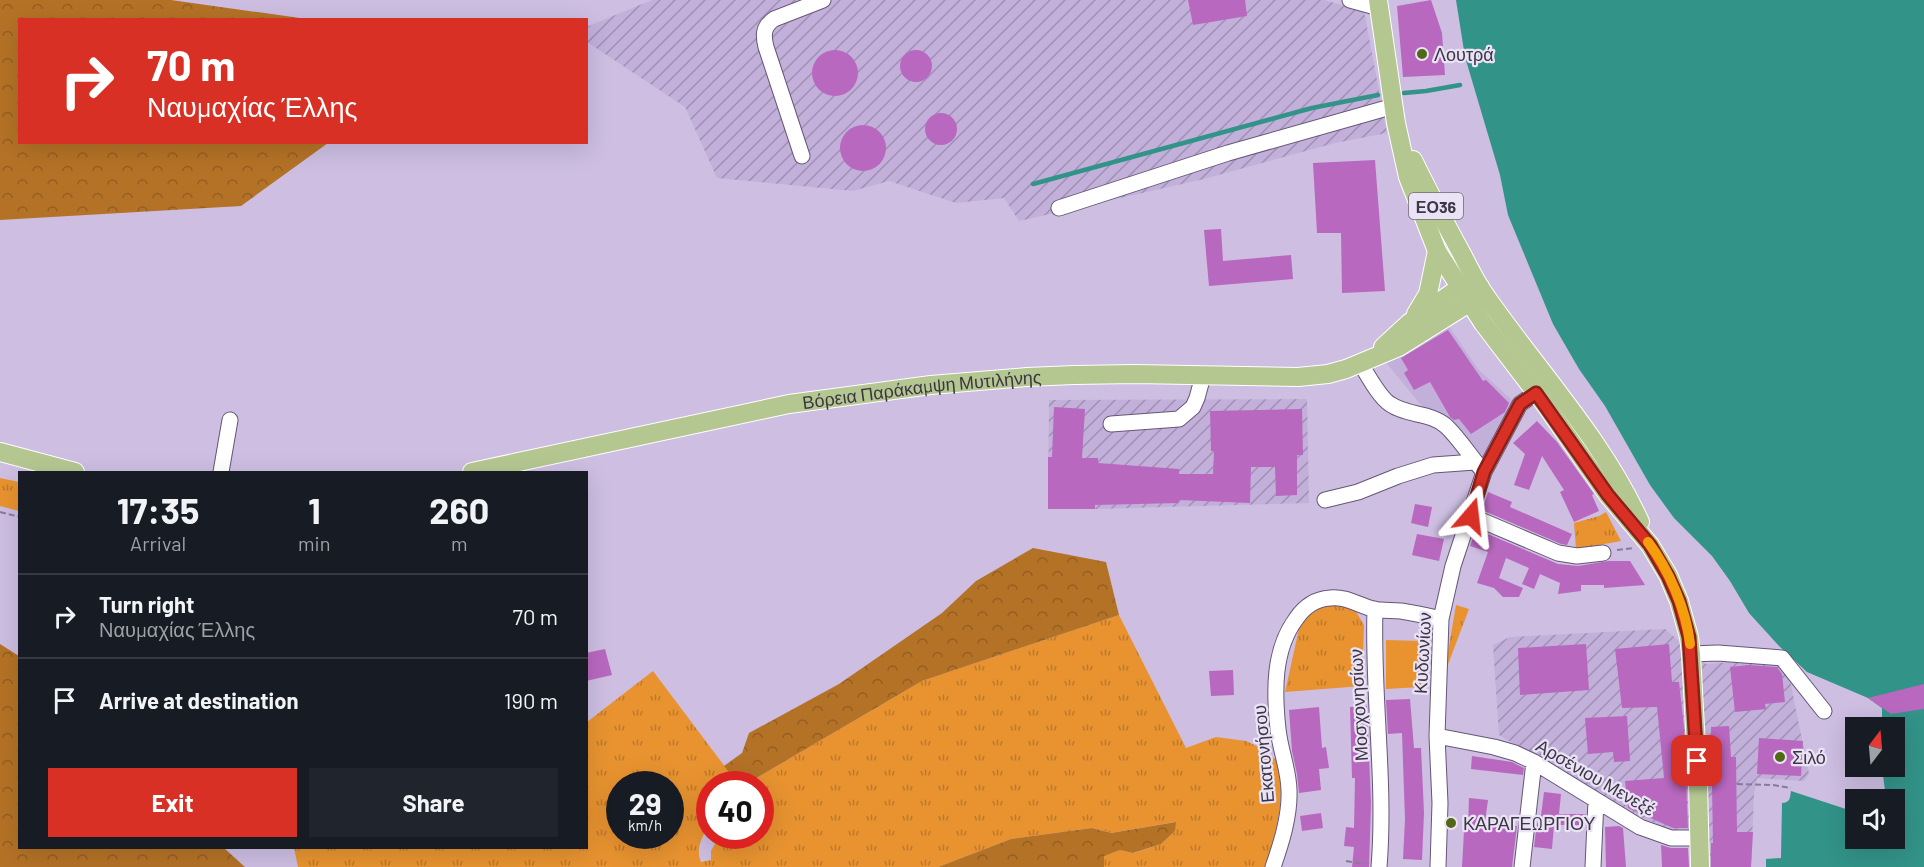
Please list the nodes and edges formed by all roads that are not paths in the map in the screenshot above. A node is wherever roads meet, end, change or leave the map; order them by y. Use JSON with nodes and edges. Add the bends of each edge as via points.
{"nodes":[{"id":1,"x":823,"y":0,"type":"edge"},
{"id":2,"x":1350,"y":0,"type":"edge"},
{"id":3,"x":1379,"y":4,"type":"edge"},
{"id":4,"x":1395,"y":114,"type":"junction"},
{"id":5,"x":802,"y":156,"type":"dead end"},
{"id":6,"x":1059,"y":208,"type":"dead end"},
{"id":7,"x":1437,"y":251,"type":"junction"},
{"id":8,"x":1480,"y":287,"type":"junction"},
{"id":9,"x":1459,"y":288,"type":"junction"},
{"id":10,"x":1469,"y":303,"type":"junction"},
{"id":11,"x":1409,"y":322,"type":"junction"},
{"id":12,"x":1367,"y":360,"type":"junction"},
{"id":13,"x":1203,"y":376,"type":"junction"},
{"id":14,"x":1536,"y":393,"type":"junction"},
{"id":15,"x":230,"y":420,"type":"dead end"},
{"id":16,"x":1111,"y":424,"type":"dead end"},
{"id":17,"x":0,"y":452,"type":"edge"},
{"id":18,"x":1480,"y":467,"type":"junction"},
{"id":19,"x":71,"y":471,"type":"edge"},
{"id":20,"x":221,"y":471,"type":"edge"},
{"id":21,"x":477,"y":471,"type":"edge"},
{"id":22,"x":1325,"y":500,"type":"dead end"},
{"id":23,"x":1471,"y":516,"type":"junction"},
{"id":24,"x":1650,"y":545,"type":"junction"},
{"id":25,"x":1603,"y":553,"type":"road end"},
{"id":26,"x":1374,"y":609,"type":"junction"},
{"id":27,"x":1441,"y":619,"type":"junction"},
{"id":28,"x":1691,"y":654,"type":"junction"},
{"id":29,"x":1824,"y":711,"type":"dead end"},
{"id":30,"x":1437,"y":736,"type":"junction"},
{"id":31,"x":1534,"y":762,"type":"junction"},
{"id":32,"x":1596,"y":800,"type":"junction"},
{"id":33,"x":1700,"y":838,"type":"junction"},
{"id":34,"x":1273,"y":867,"type":"edge"},
{"id":35,"x":1378,"y":867,"type":"edge"},
{"id":36,"x":1438,"y":867,"type":"edge"},
{"id":37,"x":1522,"y":867,"type":"edge"},
{"id":38,"x":1593,"y":867,"type":"edge"},
{"id":39,"x":1700,"y":867,"type":"edge"}],
"edges":[{"from":1,"to":5,"type":"street","via":[[774,19],[765,29],[766,47]]},
{"from":2,"to":3,"type":"street"},
{"from":3,"to":4,"type":"main road","number":"ΕΟ36"},
{"from":4,"to":6,"type":"street","via":[[1228,153]]},
{"from":4,"to":7,"type":"main road","number":"ΕΟ36","via":[[1408,177]]},
{"from":4,"to":8,"type":"main road","number":"ΕΟ36","via":[[1426,187]]},
{"from":7,"to":9,"type":"main road","number":"ΕΟ36"},
{"from":7,"to":11,"type":"main road","via":[[1428,294]]},
{"from":8,"to":9,"type":"main road"},
{"from":8,"to":10,"type":"main road"},
{"from":8,"to":24,"type":"main road","number":"ΕΟ36","via":[[1604,458]]},
{"from":9,"to":10,"type":"main road","number":"ΕΟ36"},
{"from":9,"to":11,"type":"main road","name":"Βόρεια Παράκαμψη Μυτιλήνης"},
{"from":10,"to":12,"type":"main road","name":"Βόρεια Παράκαμψη Μυτιλήνης","via":[[1399,347]]},
{"from":10,"to":14,"type":"main road","number":"ΕΟ36"},
{"from":11,"to":12,"type":"main road","name":"Βόρεια Παράκαμψη Μυτιλήνης"},
{"from":12,"to":13,"type":"main road","name":"Βόρεια Παράκαμψη Μυτιλήνης","via":[[1328,374],[1298,377]]},
{"from":12,"to":18,"type":"street","via":[[1383,398],[1399,409],[1425,415],[1446,426]]},
{"from":13,"to":16,"type":"street","via":[[1193,407],[1179,419]]},
{"from":13,"to":21,"type":"main road","name":"Βόρεια Παράκαμψη Μυτιλήνης","via":[[1027,377],[789,404]]},
{"from":14,"to":18,"type":"street","name":"Κυδωνίων","via":[[1520,404]]},
{"from":14,"to":24,"type":"main road","number":"ΕΟ36","via":[[1608,495]]},
{"from":15,"to":20,"type":"street"},
{"from":17,"to":19,"type":"main road"},
{"from":18,"to":22,"type":"street","via":[[1433,465]]},
{"from":18,"to":23,"type":"street","name":"Κυδωνίων"},
{"from":23,"to":25,"type":"street","via":[[1558,553]]},
{"from":23,"to":27,"type":"street","name":"Κυδωνίων","via":[[1453,566]]},
{"from":24,"to":28,"type":"main road","number":"ΕΟ36","via":[[1679,601]]},
{"from":26,"to":27,"type":"street"},
{"from":26,"to":34,"type":"street","name":"Εκατονήσου","via":[[1341,598],[1311,603],[1290,627],[1283,644],[1275,681],[1278,730],[1290,792]]},
{"from":26,"to":35,"type":"street","name":"Μοσχονησίων","via":[[1380,769]]},
{"from":27,"to":30,"type":"street","name":"Κυδωνίων"},
{"from":28,"to":29,"type":"street","via":[[1782,658]]},
{"from":28,"to":33,"type":"main road","number":"ΕΟ36"},
{"from":30,"to":31,"type":"street","name":"Αρσένιου Μενεξέ","via":[[1494,747]]},
{"from":30,"to":36,"type":"street","name":"Κυδωνίων"},
{"from":31,"to":32,"type":"street","name":"Αρσένιου Μενεξέ"},
{"from":31,"to":37,"type":"street"},
{"from":32,"to":33,"type":"street","name":"Αρσένιου Μενεξέ","via":[[1661,835]]},
{"from":32,"to":38,"type":"street"},
{"from":33,"to":39,"type":"main road","number":"ΕΟ36"}]}
